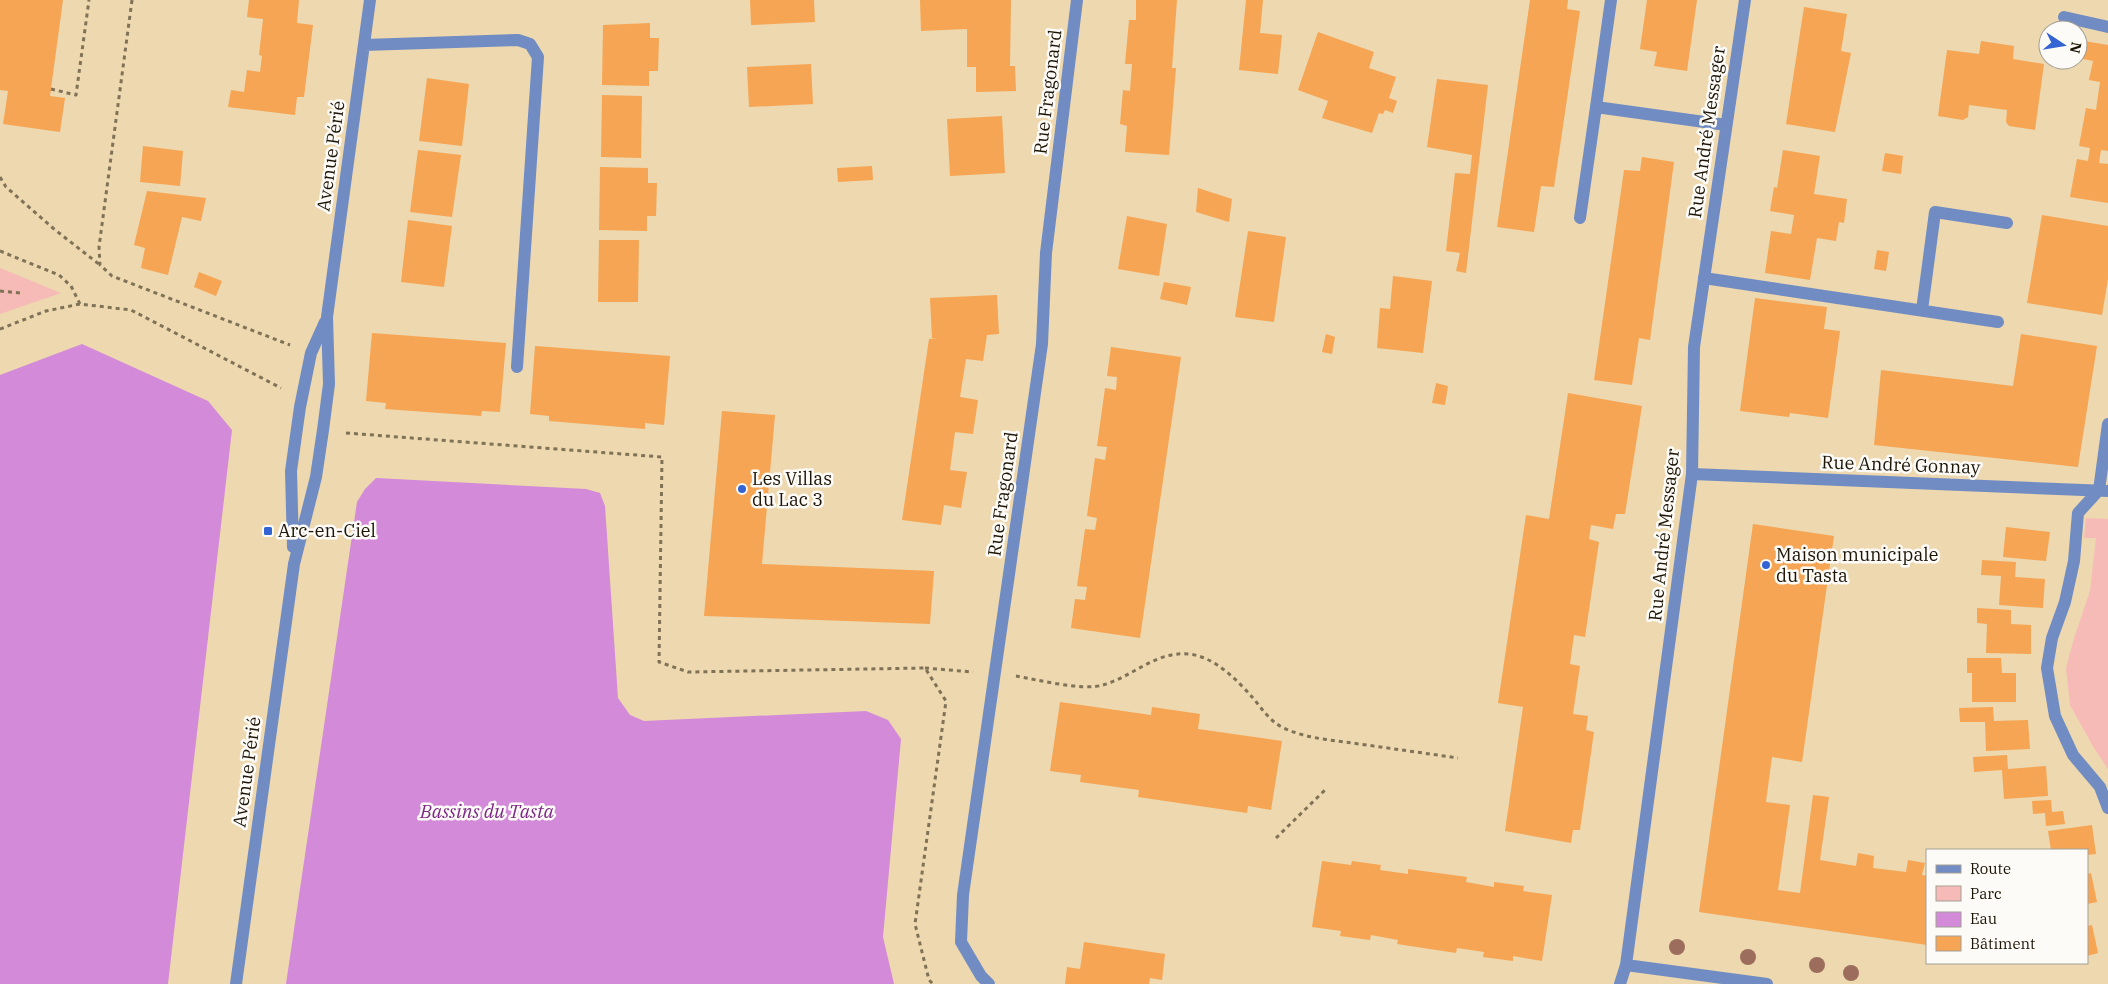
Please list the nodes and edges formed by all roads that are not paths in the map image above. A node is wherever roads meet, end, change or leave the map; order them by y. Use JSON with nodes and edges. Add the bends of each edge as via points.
{"nodes":[{"id":1,"x":370,"y":0,"type":"edge"},
{"id":2,"x":1078,"y":0,"type":"edge"},
{"id":3,"x":1611,"y":0,"type":"edge"},
{"id":4,"x":1744,"y":0,"type":"edge"},
{"id":5,"x":2064,"y":17,"type":"dead end"},
{"id":6,"x":2108,"y":27,"type":"edge"},
{"id":7,"x":364,"y":45,"type":"junction"},
{"id":8,"x":1596,"y":107,"type":"junction"},
{"id":9,"x":1726,"y":125,"type":"junction"},
{"id":10,"x":1580,"y":218,"type":"dead end"},
{"id":11,"x":2007,"y":222,"type":"dead end"},
{"id":12,"x":1704,"y":278,"type":"junction"},
{"id":13,"x":1922,"y":310,"type":"junction"},
{"id":14,"x":326,"y":317,"type":"junction"},
{"id":15,"x":1998,"y":322,"type":"dead end"},
{"id":16,"x":517,"y":367,"type":"dead end"},
{"id":17,"x":2108,"y":424,"type":"edge"},
{"id":18,"x":1692,"y":474,"type":"junction"},
{"id":19,"x":2103,"y":491,"type":"edge"},
{"id":20,"x":294,"y":564,"type":"junction"},
{"id":21,"x":2108,"y":808,"type":"edge"},
{"id":22,"x":1626,"y":965,"type":"junction"},
{"id":23,"x":236,"y":984,"type":"edge"},
{"id":24,"x":990,"y":984,"type":"edge"},
{"id":25,"x":1620,"y":984,"type":"edge"},
{"id":26,"x":1767,"y":984,"type":"edge"}],
"edges":[{"from":1,"to":7,"type":"street","name":"Avenue Périé"},
{"from":2,"to":24,"type":"street","name":"Rue Fragonard","via":[[1046,253],[1042,344],[965,876],[961,942],[981,976]]},
{"from":3,"to":8,"type":"street"},
{"from":4,"to":9,"type":"street","name":"Rue André Messager"},
{"from":5,"to":6,"type":"street"},
{"from":7,"to":14,"type":"street","name":"Avenue Périé"},
{"from":7,"to":16,"type":"street","via":[[518,40],[530,44],[538,57]]},
{"from":8,"to":9,"type":"street"},
{"from":8,"to":10,"type":"street"},
{"from":9,"to":12,"type":"street","name":"Rue André Messager"},
{"from":11,"to":13,"type":"street","via":[[1935,212]]},
{"from":12,"to":13,"type":"street"},
{"from":12,"to":18,"type":"street","name":"Rue André Messager","via":[[1694,347]]},
{"from":13,"to":15,"type":"street"},
{"from":14,"to":20,"type":"street","name":"Avenue Périé","via":[[329,384],[316,476]]},
{"from":14,"to":20,"type":"street","name":"Avenue Périé","via":[[311,353],[291,471]]},
{"from":17,"to":19,"type":"street"},
{"from":18,"to":19,"type":"street","name":"Rue André Gonnay"},
{"from":18,"to":22,"type":"street","name":"Rue André Messager"},
{"from":19,"to":21,"type":"street","via":[[2078,513],[2074,561],[2047,668],[2055,716],[2073,755],[2100,787]]},
{"from":20,"to":23,"type":"street","name":"Avenue Périé"},
{"from":22,"to":25,"type":"street","name":"Rue André Messager"},
{"from":22,"to":26,"type":"street"}]}
